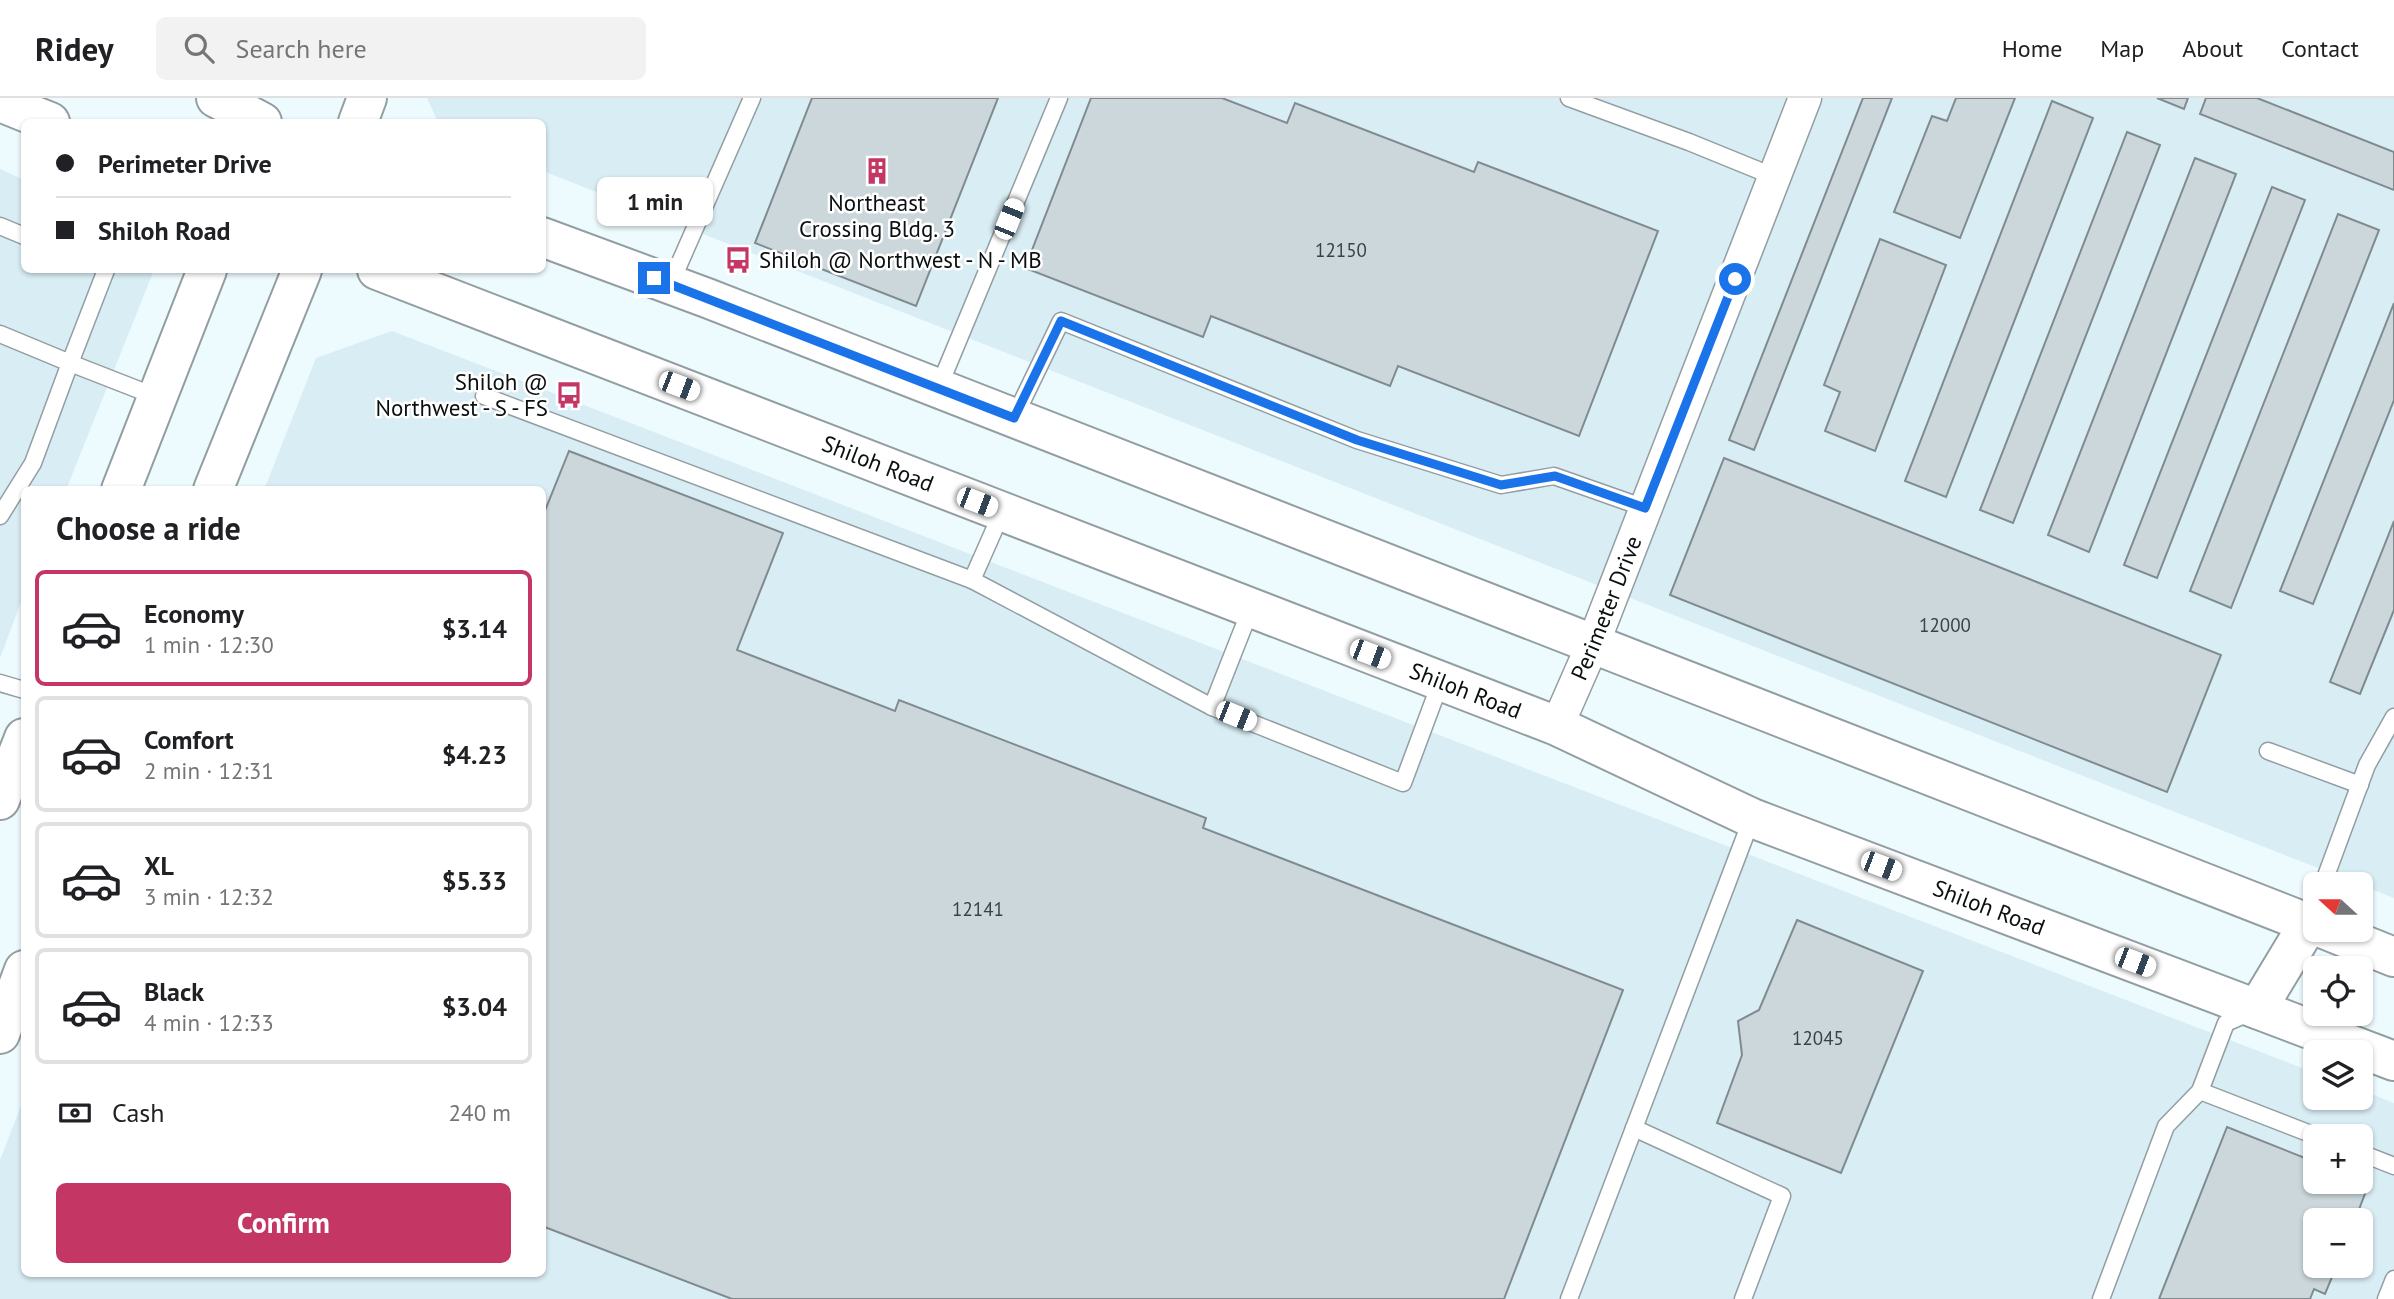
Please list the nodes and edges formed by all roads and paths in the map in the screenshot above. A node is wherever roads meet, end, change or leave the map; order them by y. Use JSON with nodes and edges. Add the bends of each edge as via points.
{"nodes":[{"id":1,"x":216,"y":98,"type":"edge"},
{"id":2,"x":274,"y":98,"type":"edge"},
{"id":3,"x":368,"y":98,"type":"edge"},
{"id":4,"x":752,"y":98,"type":"edge"},
{"id":5,"x":1059,"y":98,"type":"edge"},
{"id":6,"x":1569,"y":98,"type":"edge"},
{"id":7,"x":1805,"y":98,"type":"edge"},
{"id":8,"x":0,"y":102,"type":"edge"},
{"id":9,"x":42,"y":119,"type":"edge"},
{"id":10,"x":257,"y":119,"type":"edge"},
{"id":11,"x":264,"y":119,"type":"edge"},
{"id":12,"x":359,"y":119,"type":"edge"},
{"id":13,"x":1775,"y":177,"type":"junction"},
{"id":14,"x":0,"y":226,"type":"edge"},
{"id":15,"x":21,"y":235,"type":"edge"},
{"id":16,"x":546,"y":238,"type":"edge"},
{"id":17,"x":105,"y":273,"type":"edge"},
{"id":18,"x":206,"y":273,"type":"edge"},
{"id":19,"x":301,"y":273,"type":"edge"},
{"id":20,"x":385,"y":273,"type":"edge"},
{"id":21,"x":670,"y":285,"type":"junction"},
{"id":22,"x":0,"y":334,"type":"edge"},
{"id":23,"x":70,"y":363,"type":"junction"},
{"id":24,"x":938,"y":389,"type":"junction"},
{"id":25,"x":484,"y":396,"type":"dead end"},
{"id":26,"x":157,"y":397,"type":"junction"},
{"id":27,"x":1014,"y":418,"type":"junction"},
{"id":28,"x":123,"y":486,"type":"edge"},
{"id":29,"x":214,"y":486,"type":"edge"},
{"id":30,"x":1645,"y":508,"type":"junction"},
{"id":31,"x":1002,"y":512,"type":"junction"},
{"id":32,"x":0,"y":516,"type":"edge"},
{"id":33,"x":972,"y":580,"type":"junction"},
{"id":34,"x":1251,"y":608,"type":"junction"},
{"id":35,"x":1593,"y":644,"type":"junction"},
{"id":36,"x":1441,"y":681,"type":"junction"},
{"id":37,"x":0,"y":683,"type":"edge"},
{"id":38,"x":21,"y":689,"type":"edge"},
{"id":39,"x":1212,"y":707,"type":"junction"},
{"id":40,"x":2394,"y":717,"type":"edge"},
{"id":41,"x":1557,"y":726,"type":"junction"},
{"id":42,"x":21,"y":746,"type":"edge"},
{"id":43,"x":2268,"y":751,"type":"dead end"},
{"id":44,"x":2360,"y":785,"type":"junction"},
{"id":45,"x":0,"y":800,"type":"edge"},
{"id":46,"x":1752,"y":818,"type":"junction"},
{"id":47,"x":2327,"y":872,"type":"edge"},
{"id":48,"x":2303,"y":916,"type":"edge"},
{"id":49,"x":2303,"y":940,"type":"edge"},
{"id":50,"x":2362,"y":942,"type":"edge"},
{"id":51,"x":2394,"y":957,"type":"edge"},
{"id":52,"x":21,"y":977,"type":"edge"},
{"id":53,"x":2257,"y":1009,"type":"junction"},
{"id":54,"x":1,"y":1026,"type":"edge"},
{"id":55,"x":2394,"y":1061,"type":"edge"},
{"id":56,"x":2200,"y":1090,"type":"junction"},
{"id":57,"x":1634,"y":1128,"type":"junction"},
{"id":58,"x":2303,"y":1131,"type":"edge"},
{"id":59,"x":2373,"y":1158,"type":"edge"},
{"id":60,"x":2394,"y":1166,"type":"edge"},
{"id":61,"x":2394,"y":1279,"type":"edge"},
{"id":62,"x":1569,"y":1299,"type":"edge"},
{"id":63,"x":1744,"y":1299,"type":"edge"},
{"id":64,"x":2101,"y":1299,"type":"edge"},
{"id":65,"x":2386,"y":1299,"type":"edge"}],
"edges":[{"from":1,"to":10,"type":"main road"},
{"from":2,"to":11,"type":"main road"},
{"from":3,"to":12,"type":"main road"},
{"from":4,"to":21,"type":"lane"},
{"from":5,"to":24,"type":"lane"},
{"from":6,"to":13,"type":"lane"},
{"from":7,"to":13,"type":"street","name":"Perimeter Drive"},
{"from":8,"to":9,"type":"main road"},
{"from":13,"to":30,"type":"street","name":"Perimeter Drive"},
{"from":14,"to":15,"type":"lane"},
{"from":16,"to":21,"type":"main road"},
{"from":17,"to":23,"type":"lane"},
{"from":18,"to":26,"type":"main road"},
{"from":19,"to":29,"type":"main road"},
{"from":20,"to":31,"type":"main road","name":"Shiloh Road"},
{"from":21,"to":24,"type":"main road"},
{"from":22,"to":23,"type":"lane"},
{"from":23,"to":26,"type":"lane"},
{"from":23,"to":32,"type":"lane","via":[[33,463]]},
{"from":24,"to":27,"type":"main road"},
{"from":25,"to":33,"type":"lane"},
{"from":26,"to":28,"type":"main road"},
{"from":27,"to":30,"type":"lane","via":[[1061,321],[1370,444],[1501,485],[1555,476]]},
{"from":27,"to":35,"type":"main road"},
{"from":30,"to":35,"type":"street","name":"Perimeter Drive"},
{"from":31,"to":33,"type":"lane"},
{"from":31,"to":34,"type":"main road","name":"Shiloh Road"},
{"from":33,"to":39,"type":"lane"},
{"from":34,"to":36,"type":"main road","name":"Shiloh Road"},
{"from":34,"to":39,"type":"lane"},
{"from":35,"to":41,"type":"street","name":"Perimeter Drive"},
{"from":35,"to":48,"type":"main road"},
{"from":36,"to":39,"type":"lane","via":[[1403,783]]},
{"from":36,"to":41,"type":"main road","name":"Shiloh Road"},
{"from":37,"to":38,"type":"lane"},
{"from":40,"to":44,"type":"lane"},
{"from":41,"to":46,"type":"main road","name":"Shiloh Road"},
{"from":42,"to":45,"type":"main road"},
{"from":43,"to":44,"type":"lane"},
{"from":44,"to":47,"type":"lane"},
{"from":46,"to":53,"type":"main road","name":"Shiloh Road"},
{"from":46,"to":57,"type":"lane"},
{"from":49,"to":53,"type":"main road"},
{"from":50,"to":51,"type":"main road"},
{"from":52,"to":54,"type":"main road"},
{"from":53,"to":55,"type":"main road","name":"Shiloh Road"},
{"from":53,"to":56,"type":"lane","via":[[2226,1023]]},
{"from":56,"to":58,"type":"lane"},
{"from":56,"to":64,"type":"lane","via":[[2166,1126]]},
{"from":57,"to":62,"type":"lane"},
{"from":57,"to":63,"type":"lane","via":[[1782,1196]]},
{"from":59,"to":60,"type":"lane"},
{"from":61,"to":65,"type":"lane"}]}
